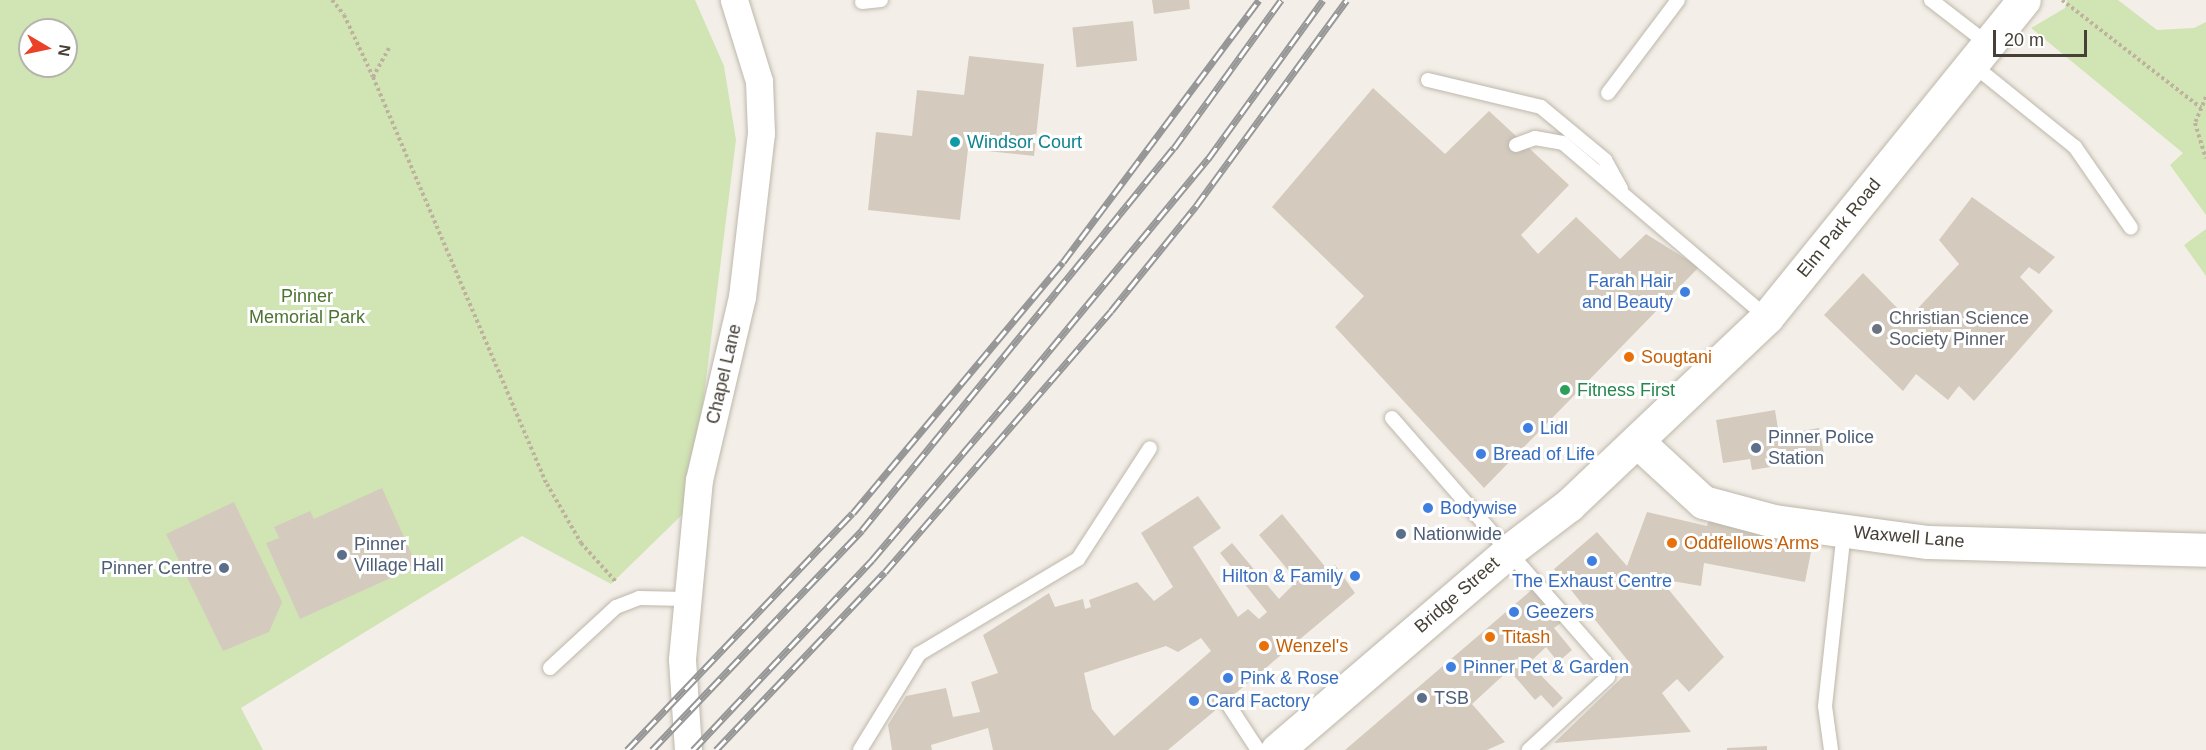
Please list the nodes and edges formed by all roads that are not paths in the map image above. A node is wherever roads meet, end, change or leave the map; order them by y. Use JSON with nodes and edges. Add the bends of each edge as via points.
{"nodes":[{"id":1,"x":734,"y":0,"type":"edge"},
{"id":2,"x":880,"y":0,"type":"edge"},
{"id":3,"x":1677,"y":0,"type":"edge"},
{"id":4,"x":1931,"y":0,"type":"edge"},
{"id":5,"x":2024,"y":0,"type":"edge"},
{"id":6,"x":862,"y":2,"type":"dead end"},
{"id":7,"x":1980,"y":54,"type":"junction"},
{"id":8,"x":1428,"y":80,"type":"dead end"},
{"id":9,"x":1608,"y":93,"type":"dead end"},
{"id":10,"x":1516,"y":145,"type":"dead end"},
{"id":11,"x":1625,"y":196,"type":"junction"},
{"id":12,"x":2131,"y":228,"type":"dead end"},
{"id":13,"x":1767,"y":317,"type":"junction"},
{"id":14,"x":1392,"y":418,"type":"dead end"},
{"id":15,"x":1638,"y":442,"type":"junction"},
{"id":16,"x":1150,"y":448,"type":"dead end"},
{"id":17,"x":1844,"y":531,"type":"junction"},
{"id":18,"x":1510,"y":550,"type":"junction"},
{"id":19,"x":2206,"y":550,"type":"edge"},
{"id":20,"x":686,"y":599,"type":"junction"},
{"id":21,"x":550,"y":668,"type":"dead end"},
{"id":22,"x":1227,"y":701,"type":"dead end"},
{"id":23,"x":688,"y":750,"type":"edge"},
{"id":24,"x":860,"y":750,"type":"edge"},
{"id":25,"x":1258,"y":750,"type":"edge"},
{"id":26,"x":1277,"y":750,"type":"edge"},
{"id":27,"x":1529,"y":750,"type":"edge"},
{"id":28,"x":1831,"y":750,"type":"edge"}],
"edges":[{"from":1,"to":20,"type":"street","name":"Chapel Lane","via":[[759,81],[761,133],[742,297],[699,480]]},
{"from":2,"to":6,"type":"lane"},
{"from":3,"to":9,"type":"lane"},
{"from":4,"to":7,"type":"lane"},
{"from":5,"to":7,"type":"street","name":"Elm Park Road"},
{"from":7,"to":12,"type":"lane","via":[[2075,147]]},
{"from":7,"to":13,"type":"street","name":"Elm Park Road"},
{"from":8,"to":11,"type":"lane","via":[[1541,107],[1605,160]]},
{"from":10,"to":11,"type":"lane","via":[[1535,138],[1563,143]]},
{"from":11,"to":13,"type":"lane"},
{"from":13,"to":15,"type":"street","name":"Elm Park Road"},
{"from":14,"to":18,"type":"lane"},
{"from":15,"to":17,"type":"street","name":"Waxwell Lane","via":[[1703,502],[1774,521]]},
{"from":15,"to":18,"type":"street","name":"Bridge Street","via":[[1569,505]]},
{"from":16,"to":24,"type":"lane","via":[[1078,559],[919,654]]},
{"from":17,"to":19,"type":"street","name":"Waxwell Lane","via":[[1928,542]]},
{"from":17,"to":28,"type":"lane","via":[[1825,706]]},
{"from":18,"to":26,"type":"street","name":"Bridge Street"},
{"from":18,"to":27,"type":"lane","via":[[1605,662],[1608,677]]},
{"from":20,"to":21,"type":"lane","via":[[633,600],[616,607]]},
{"from":20,"to":23,"type":"street","name":"Chapel Lane","via":[[682,659]]},
{"from":22,"to":25,"type":"lane"}]}
